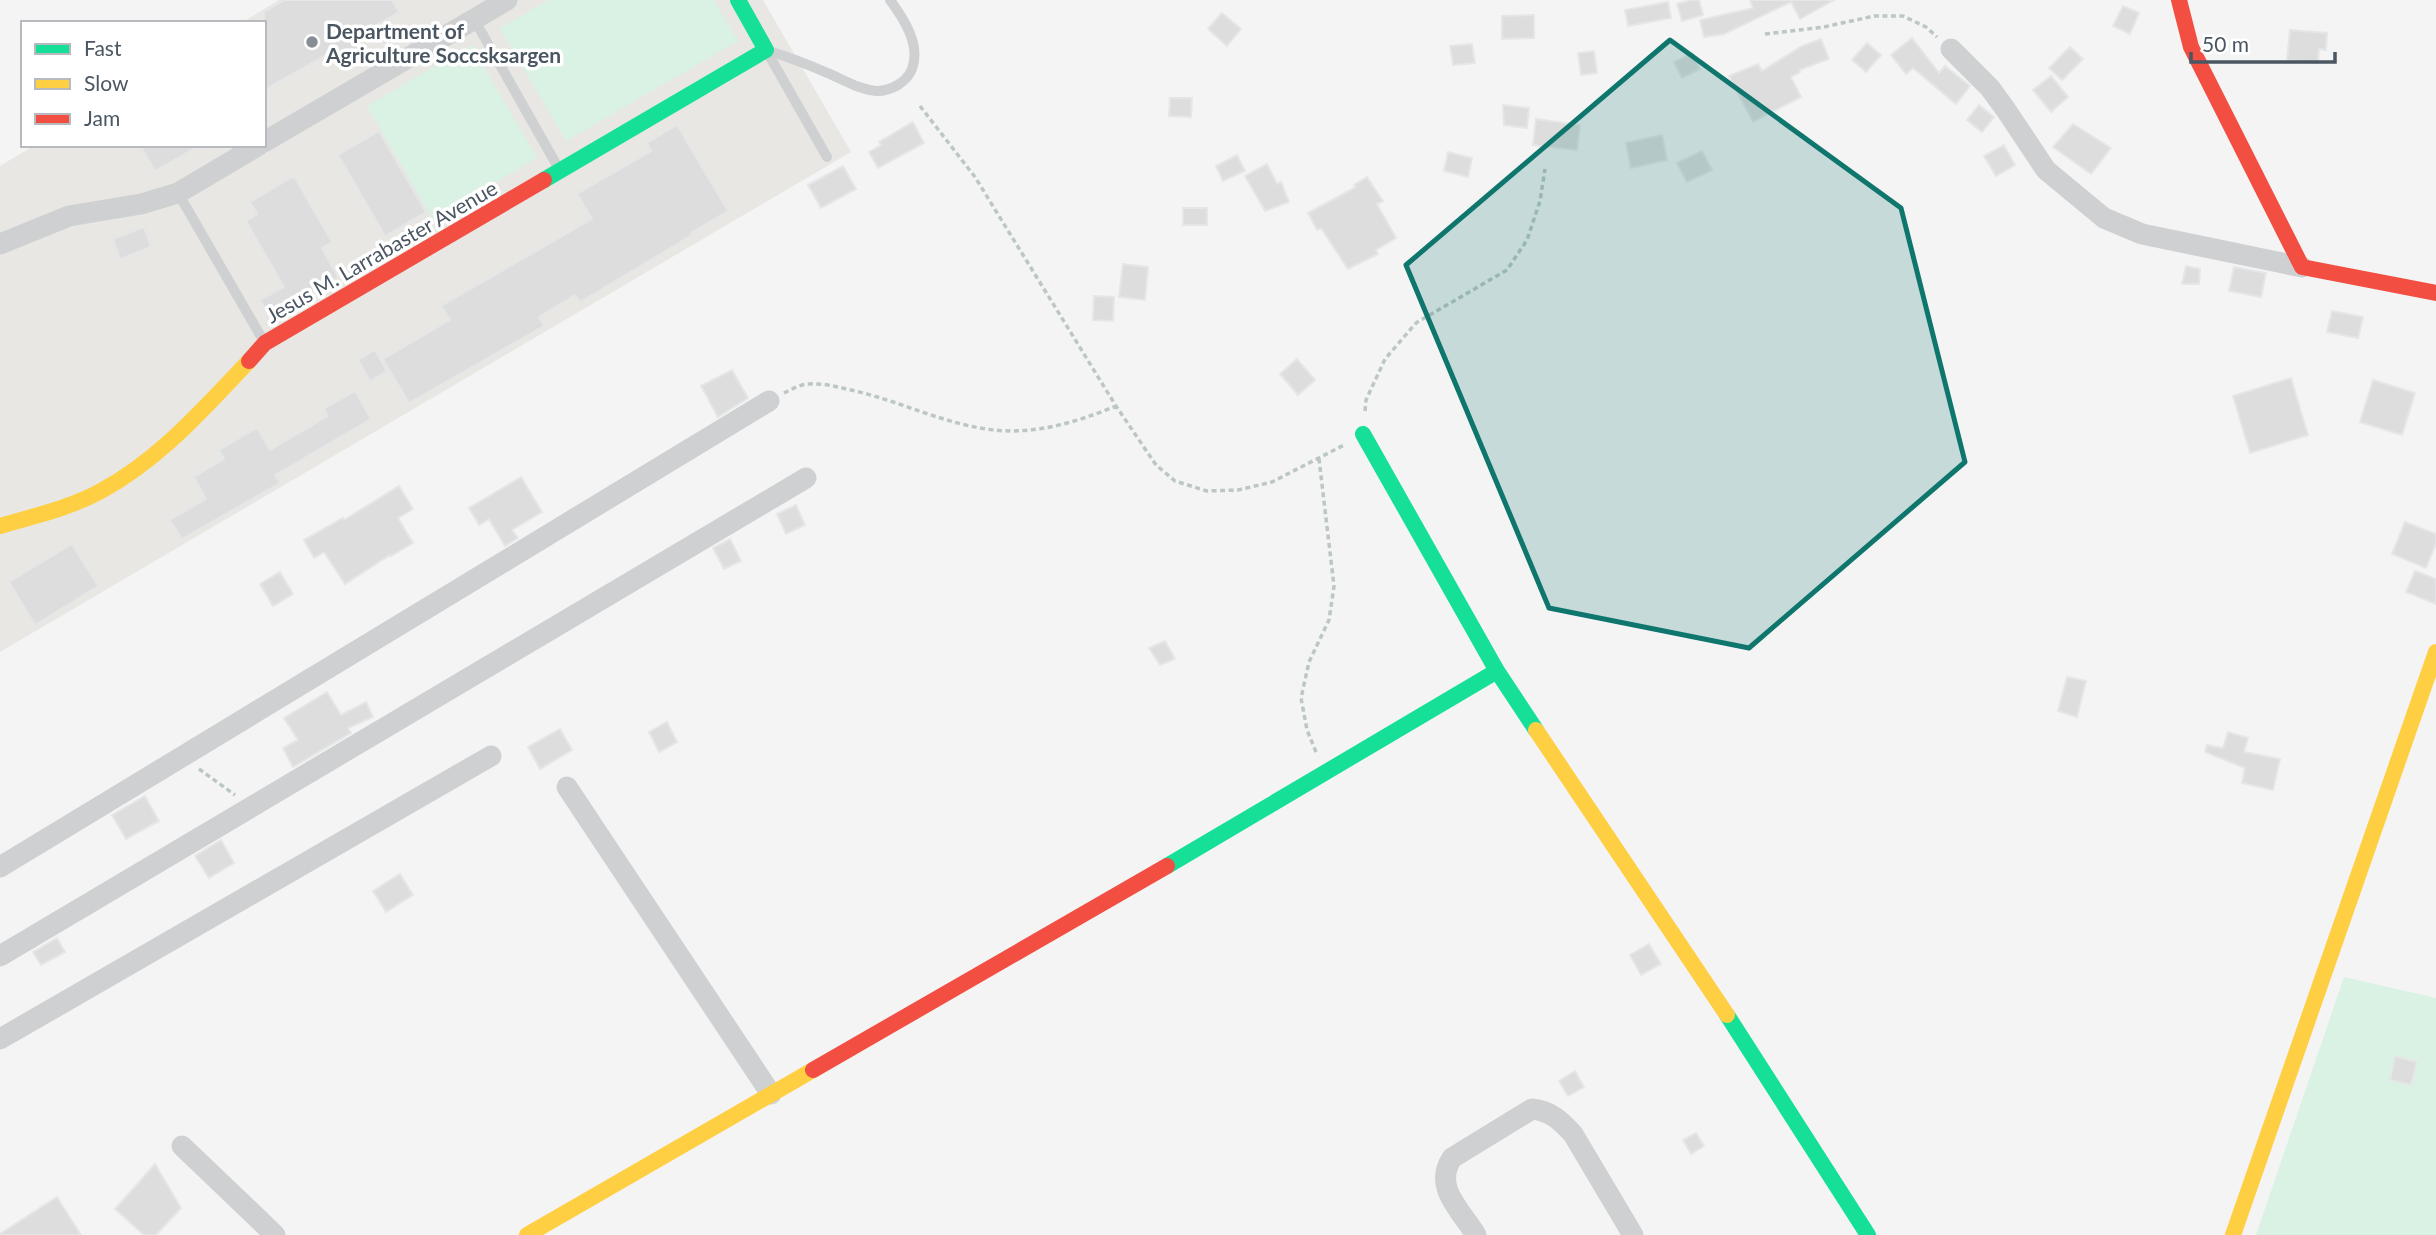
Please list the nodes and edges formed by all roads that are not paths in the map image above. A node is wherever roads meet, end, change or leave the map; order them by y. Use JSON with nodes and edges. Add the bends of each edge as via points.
{"nodes":[{"id":1,"x":507,"y":0,"type":"edge"},
{"id":2,"x":738,"y":0,"type":"edge"},
{"id":3,"x":890,"y":0,"type":"edge"},
{"id":4,"x":2179,"y":0,"type":"edge"},
{"id":5,"x":474,"y":19,"type":"junction"},
{"id":6,"x":1951,"y":49,"type":"road end"},
{"id":7,"x":766,"y":50,"type":"junction"},
{"id":8,"x":266,"y":141,"type":"edge"},
{"id":9,"x":256,"y":147,"type":"edge"},
{"id":10,"x":827,"y":157,"type":"dead end"},
{"id":11,"x":560,"y":170,"type":"junction"},
{"id":12,"x":178,"y":193,"type":"junction"},
{"id":13,"x":0,"y":244,"type":"edge"},
{"id":14,"x":2302,"y":267,"type":"junction"},
{"id":15,"x":2436,"y":293,"type":"edge"},
{"id":16,"x":265,"y":343,"type":"junction"},
{"id":17,"x":769,"y":401,"type":"road end"},
{"id":18,"x":1363,"y":435,"type":"road end"},
{"id":19,"x":806,"y":478,"type":"dead end"},
{"id":20,"x":0,"y":526,"type":"edge"},
{"id":21,"x":2436,"y":652,"type":"edge"},
{"id":22,"x":1497,"y":671,"type":"junction"},
{"id":23,"x":491,"y":756,"type":"dead end"},
{"id":24,"x":567,"y":787,"type":"dead end"},
{"id":25,"x":0,"y":867,"type":"edge"},
{"id":26,"x":0,"y":956,"type":"edge"},
{"id":27,"x":0,"y":1039,"type":"edge"},
{"id":28,"x":771,"y":1094,"type":"junction"},
{"id":29,"x":182,"y":1146,"type":"dead end"},
{"id":30,"x":275,"y":1235,"type":"edge"},
{"id":31,"x":527,"y":1235,"type":"edge"},
{"id":32,"x":1476,"y":1235,"type":"edge"},
{"id":33,"x":1633,"y":1235,"type":"edge"},
{"id":34,"x":1868,"y":1235,"type":"edge"},
{"id":35,"x":2233,"y":1235,"type":"edge"}],
"edges":[{"from":1,"to":5,"type":"street"},
{"from":2,"to":7,"type":"street"},
{"from":3,"to":7,"type":"lane","via":[[911,35],[916,60],[909,77],[895,87],[876,91]]},
{"from":4,"to":14,"type":"street","via":[[2192,47]]},
{"from":5,"to":8,"type":"street"},
{"from":5,"to":11,"type":"lane"},
{"from":6,"to":14,"type":"street","via":[[1990,88],[2046,170],[2104,218],[2142,234]]},
{"from":7,"to":10,"type":"lane"},
{"from":7,"to":11,"type":"street","name":"Jesus M. Larrabaster Avenue"},
{"from":9,"to":12,"type":"street"},
{"from":11,"to":16,"type":"street","name":"Jesus M. Larrabaster Avenue"},
{"from":12,"to":13,"type":"street","via":[[69,216]]},
{"from":12,"to":16,"type":"lane"},
{"from":14,"to":15,"type":"street"},
{"from":16,"to":20,"type":"street","name":"Jesus M. Larrabaster Avenue","via":[[182,432],[140,466],[100,492]]},
{"from":17,"to":25,"type":"street"},
{"from":18,"to":22,"type":"street"},
{"from":19,"to":26,"type":"street"},
{"from":21,"to":35,"type":"street"},
{"from":22,"to":28,"type":"street"},
{"from":22,"to":34,"type":"street"},
{"from":23,"to":27,"type":"street"},
{"from":24,"to":28,"type":"street"},
{"from":28,"to":31,"type":"street"},
{"from":29,"to":30,"type":"street"},
{"from":32,"to":33,"type":"street","via":[[1444,1186],[1444,1170],[1452,1158],[1532,1109],[1545,1110],[1573,1134]]}]}
